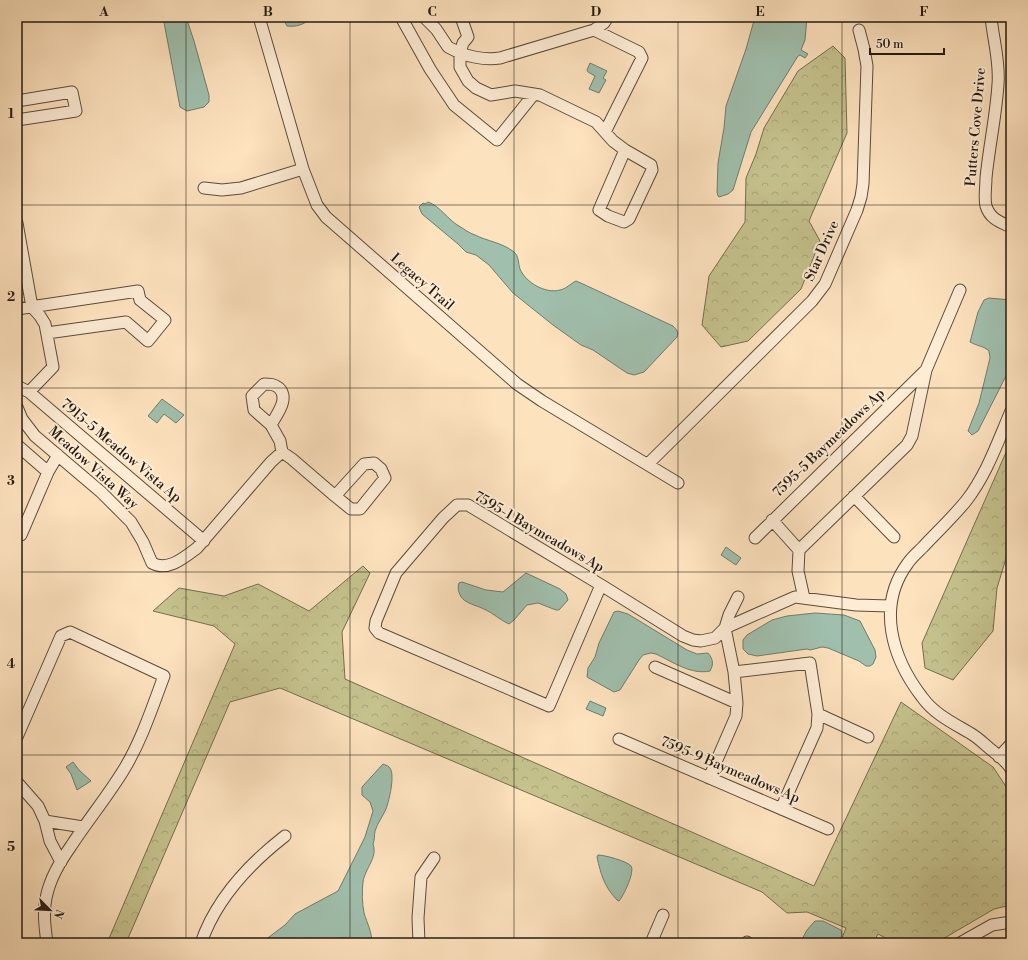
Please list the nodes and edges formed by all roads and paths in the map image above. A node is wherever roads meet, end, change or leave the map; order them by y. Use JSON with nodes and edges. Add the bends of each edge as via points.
{"nodes":[{"id":1,"x":258,"y":17,"type":"edge"},
{"id":2,"x":401,"y":17,"type":"edge"},
{"id":3,"x":424,"y":17,"type":"edge"},
{"id":4,"x":461,"y":17,"type":"edge"},
{"id":5,"x":608,"y":17,"type":"edge"},
{"id":6,"x":990,"y":17,"type":"edge"},
{"id":7,"x":594,"y":30,"type":"junction"},
{"id":8,"x":859,"y":30,"type":"dead end"},
{"id":9,"x":460,"y":53,"type":"junction"},
{"id":10,"x":534,"y":94,"type":"junction"},
{"id":11,"x":17,"y":101,"type":"edge"},
{"id":12,"x":17,"y":120,"type":"edge"},
{"id":13,"x":605,"y":132,"type":"junction"},
{"id":14,"x":625,"y":150,"type":"junction"},
{"id":15,"x":303,"y":169,"type":"junction"},
{"id":16,"x":204,"y":188,"type":"dead end"},
{"id":17,"x":17,"y":223,"type":"edge"},
{"id":18,"x":1011,"y":226,"type":"edge"},
{"id":19,"x":960,"y":290,"type":"dead end"},
{"id":20,"x":32,"y":307,"type":"junction"},
{"id":21,"x":17,"y":310,"type":"edge"},
{"id":22,"x":47,"y":333,"type":"junction"},
{"id":23,"x":926,"y":370,"type":"junction"},
{"id":24,"x":17,"y":386,"type":"edge"},
{"id":25,"x":29,"y":392,"type":"junction"},
{"id":26,"x":17,"y":407,"type":"edge"},
{"id":27,"x":1011,"y":411,"type":"edge"},
{"id":28,"x":271,"y":425,"type":"dead end"},
{"id":29,"x":17,"y":445,"type":"edge"},
{"id":30,"x":282,"y":452,"type":"junction"},
{"id":31,"x":58,"y":455,"type":"junction"},
{"id":32,"x":648,"y":464,"type":"junction"},
{"id":33,"x":48,"y":472,"type":"junction"},
{"id":34,"x":678,"y":483,"type":"dead end"},
{"id":35,"x":335,"y":496,"type":"junction"},
{"id":36,"x":854,"y":496,"type":"junction"},
{"id":37,"x":772,"y":520,"type":"junction"},
{"id":38,"x":21,"y":535,"type":"dead end"},
{"id":39,"x":894,"y":537,"type":"dead end"},
{"id":40,"x":755,"y":538,"type":"dead end"},
{"id":41,"x":204,"y":541,"type":"junction"},
{"id":42,"x":799,"y":550,"type":"junction"},
{"id":43,"x":601,"y":585,"type":"junction"},
{"id":44,"x":738,"y":597,"type":"dead end"},
{"id":45,"x":804,"y":598,"type":"junction"},
{"id":46,"x":890,"y":606,"type":"junction"},
{"id":47,"x":725,"y":628,"type":"junction"},
{"id":48,"x":655,"y":667,"type":"dead end"},
{"id":49,"x":734,"y":672,"type":"junction"},
{"id":50,"x":737,"y":703,"type":"junction"},
{"id":51,"x":818,"y":714,"type":"junction"},
{"id":52,"x":17,"y":737,"type":"edge"},
{"id":53,"x":868,"y":737,"type":"dead end"},
{"id":54,"x":619,"y":739,"type":"dead end"},
{"id":55,"x":1011,"y":744,"type":"edge"},
{"id":56,"x":1000,"y":757,"type":"junction"},
{"id":57,"x":1011,"y":769,"type":"edge"},
{"id":58,"x":709,"y":778,"type":"junction"},
{"id":59,"x":17,"y":782,"type":"edge"},
{"id":60,"x":781,"y":809,"type":"junction"},
{"id":61,"x":45,"y":820,"type":"junction"},
{"id":62,"x":83,"y":827,"type":"junction"},
{"id":63,"x":828,"y":829,"type":"dead end"},
{"id":64,"x":285,"y":836,"type":"dead end"},
{"id":65,"x":434,"y":858,"type":"dead end"},
{"id":66,"x":61,"y":862,"type":"junction"},
{"id":67,"x":663,"y":915,"type":"dead end"},
{"id":68,"x":1011,"y":922,"type":"edge"},
{"id":69,"x":47,"y":943,"type":"edge"},
{"id":70,"x":202,"y":943,"type":"edge"},
{"id":71,"x":419,"y":943,"type":"edge"},
{"id":72,"x":651,"y":943,"type":"edge"},
{"id":73,"x":960,"y":943,"type":"edge"}],
"edges":[{"from":1,"to":15,"type":"street","name":"Legacy Trail"},
{"from":2,"to":10,"type":"street","via":[[454,105],[497,140]]},
{"from":3,"to":9,"type":"street","via":[[448,46]]},
{"from":4,"to":9,"type":"street","via":[[468,38],[463,43]]},
{"from":5,"to":7,"type":"street"},
{"from":6,"to":18,"type":"street","name":"Putters Cove Drive","via":[[998,83],[988,156],[986,206],[996,220]]},
{"from":7,"to":9,"type":"street","via":[[500,58],[479,58]]},
{"from":7,"to":13,"type":"street","via":[[639,52],[642,58]]},
{"from":8,"to":32,"type":"street","name":"Star Drive","via":[[867,66],[863,184],[857,210],[825,284],[812,301]]},
{"from":9,"to":10,"type":"street","via":[[460,67],[468,81],[479,90],[491,95],[515,91]]},
{"from":10,"to":13,"type":"street","via":[[596,122]]},
{"from":11,"to":12,"type":"street","via":[[72,92],[76,111]]},
{"from":13,"to":14,"type":"street"},
{"from":14,"to":14,"type":"street","via":[[651,164],[652,170],[629,219],[624,222],[599,210]]},
{"from":15,"to":16,"type":"street","via":[[241,188]]},
{"from":15,"to":32,"type":"street","name":"Legacy Trail","via":[[317,205],[326,217],[517,384]]},
{"from":17,"to":20,"type":"street"},
{"from":19,"to":23,"type":"street"},
{"from":20,"to":21,"type":"street"},
{"from":20,"to":22,"type":"street","via":[[45,324]]},
{"from":20,"to":22,"type":"street","via":[[138,291],[140,300],[165,320],[148,341],[126,322]]},
{"from":22,"to":25,"type":"street","via":[[53,367]]},
{"from":23,"to":36,"type":"street","via":[[910,440]]},
{"from":23,"to":37,"type":"street","name":"7595-5 Baymeadows Ap"},
{"from":24,"to":25,"type":"street","name":"7915-5 Meadow Vista Ap"},
{"from":25,"to":41,"type":"street","name":"7915-5 Meadow Vista Ap"},
{"from":26,"to":31,"type":"street","name":"Meadow Vista Way","via":[[22,419],[35,436]]},
{"from":27,"to":46,"type":"street","via":[[979,482],[960,508],[908,563],[896,585]]},
{"from":28,"to":30,"type":"street","via":[[280,441]]},
{"from":29,"to":33,"type":"street"},
{"from":30,"to":35,"type":"street"},
{"from":30,"to":41,"type":"street","name":"Meadow Vista Way"},
{"from":31,"to":33,"type":"street"},
{"from":31,"to":41,"type":"street","name":"Meadow Vista Way","via":[[131,522],[152,563],[161,567],[167,566]]},
{"from":32,"to":34,"type":"street","name":"Legacy Trail"},
{"from":33,"to":38,"type":"street"},
{"from":35,"to":35,"type":"street","via":[[351,509],[360,508],[385,478],[381,469],[374,464],[364,464]]},
{"from":36,"to":39,"type":"street"},
{"from":36,"to":42,"type":"street"},
{"from":37,"to":40,"type":"street","name":"7595-5 Baymeadows Ap"},
{"from":37,"to":42,"type":"street"},
{"from":42,"to":45,"type":"street","via":[[798,571]]},
{"from":43,"to":43,"type":"street","name":"7595-1 Baymeadows Ap","via":[[468,505],[457,505],[396,573],[375,628],[379,633],[549,706]]},
{"from":43,"to":47,"type":"street","via":[[692,640],[715,638]]},
{"from":44,"to":47,"type":"street"},
{"from":45,"to":46,"type":"street","via":[[856,605]]},
{"from":45,"to":47,"type":"street","via":[[795,597]]},
{"from":46,"to":56,"type":"street","via":[[896,650],[905,671],[922,698],[937,712]]},
{"from":47,"to":49,"type":"street"},
{"from":48,"to":50,"type":"street"},
{"from":49,"to":50,"type":"street"},
{"from":49,"to":51,"type":"street","via":[[810,663]]},
{"from":50,"to":58,"type":"street","via":[[736,716]]},
{"from":51,"to":53,"type":"street"},
{"from":51,"to":60,"type":"street","via":[[816,728]]},
{"from":52,"to":62,"type":"street","via":[[61,636],[70,632],[164,676],[123,770]]},
{"from":54,"to":58,"type":"street","name":"7595-9 Baymeadows Ap"},
{"from":55,"to":56,"type":"street"},
{"from":56,"to":57,"type":"street"},
{"from":58,"to":60,"type":"street","name":"7595-9 Baymeadows Ap"},
{"from":59,"to":61,"type":"street","via":[[32,798]]},
{"from":60,"to":63,"type":"street","name":"7595-9 Baymeadows Ap"},
{"from":61,"to":62,"type":"street"},
{"from":61,"to":66,"type":"street","via":[[50,841]]},
{"from":62,"to":66,"type":"street"},
{"from":64,"to":70,"type":"street","via":[[264,852],[235,883],[219,906]]},
{"from":65,"to":71,"type":"street","via":[[421,878]]},
{"from":66,"to":69,"type":"street","via":[[46,898],[44,920]]},
{"from":67,"to":72,"type":"street"},
{"from":68,"to":73,"type":"street","via":[[992,925]]}]}
